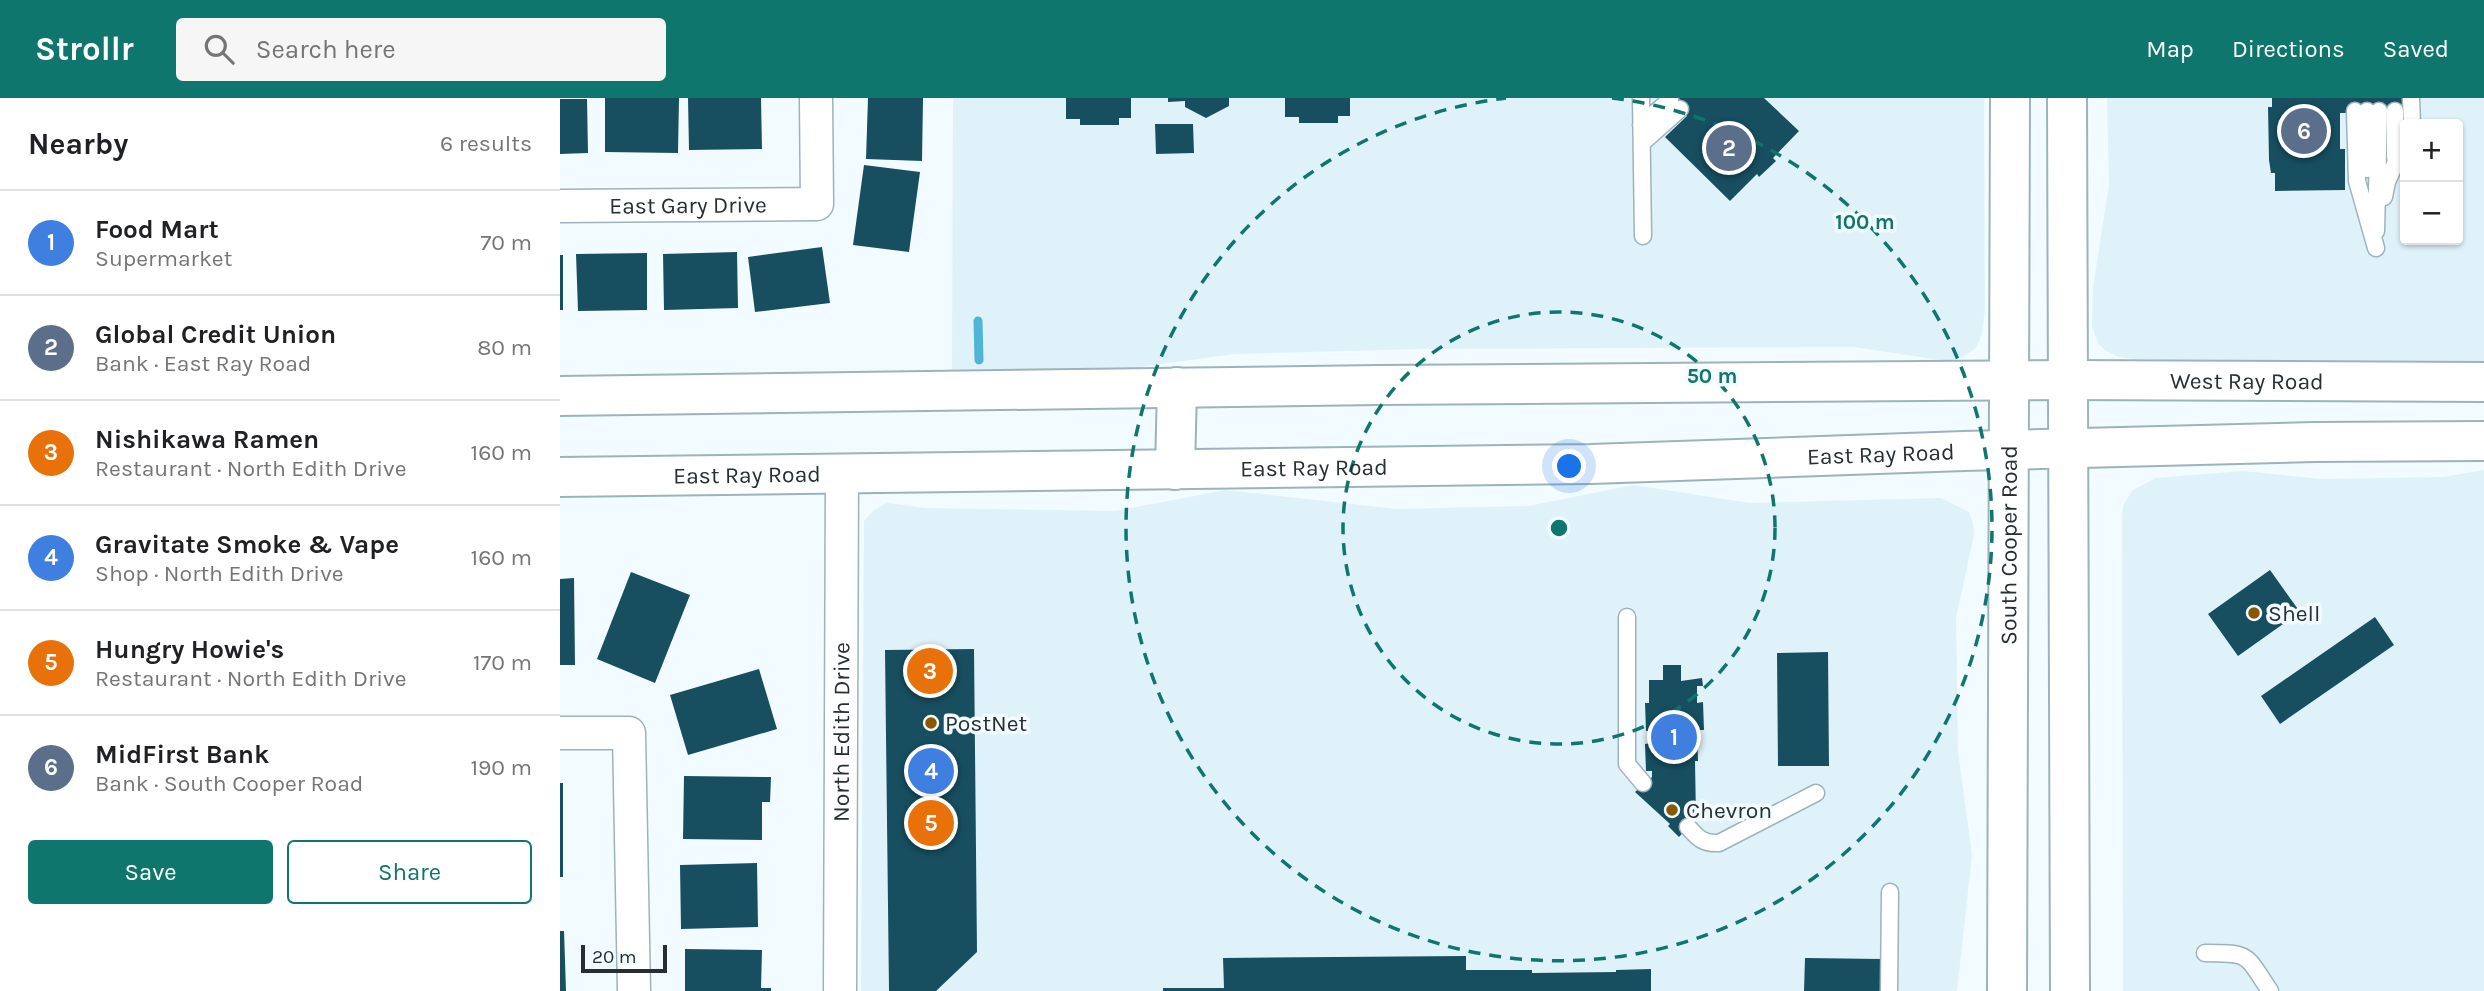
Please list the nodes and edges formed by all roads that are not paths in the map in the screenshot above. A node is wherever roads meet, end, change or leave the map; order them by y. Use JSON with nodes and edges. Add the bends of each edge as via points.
{"nodes":[{"id":1,"x":816,"y":98,"type":"edge"},
{"id":2,"x":2010,"y":98,"type":"edge"},
{"id":3,"x":2067,"y":98,"type":"edge"},
{"id":4,"x":2411,"y":98,"type":"edge"},
{"id":5,"x":1669,"y":102,"type":"edge"},
{"id":6,"x":1641,"y":111,"type":"edge"},
{"id":7,"x":2374,"y":111,"type":"junction"},
{"id":8,"x":2412,"y":119,"type":"edge"},
{"id":9,"x":1642,"y":143,"type":"junction"},
{"id":10,"x":2400,"y":154,"type":"edge"},
{"id":11,"x":2395,"y":166,"type":"junction"},
{"id":12,"x":560,"y":205,"type":"edge"},
{"id":13,"x":1643,"y":236,"type":"dead end"},
{"id":14,"x":2376,"y":248,"type":"junction"},
{"id":15,"x":2067,"y":380,"type":"junction"},
{"id":16,"x":2009,"y":381,"type":"junction"},
{"id":17,"x":2484,"y":382,"type":"edge"},
{"id":18,"x":1177,"y":387,"type":"junction"},
{"id":19,"x":560,"y":396,"type":"edge"},
{"id":20,"x":2484,"y":441,"type":"edge"},
{"id":21,"x":2008,"y":450,"type":"junction"},
{"id":22,"x":2068,"y":450,"type":"junction"},
{"id":23,"x":1175,"y":470,"type":"junction"},
{"id":24,"x":842,"y":475,"type":"junction"},
{"id":25,"x":560,"y":477,"type":"edge"},
{"id":26,"x":1627,"y":617,"type":"dead end"},
{"id":27,"x":560,"y":733,"type":"edge"},
{"id":28,"x":1643,"y":783,"type":"dead end"},
{"id":29,"x":1816,"y":793,"type":"dead end"},
{"id":30,"x":1688,"y":827,"type":"dead end"},
{"id":31,"x":1890,"y":892,"type":"dead end"},
{"id":32,"x":2205,"y":953,"type":"dead end"},
{"id":33,"x":634,"y":991,"type":"edge"},
{"id":34,"x":840,"y":991,"type":"edge"},
{"id":35,"x":1889,"y":991,"type":"edge"},
{"id":36,"x":2007,"y":991,"type":"edge"},
{"id":37,"x":2070,"y":991,"type":"edge"},
{"id":38,"x":2270,"y":991,"type":"edge"}],
"edges":[{"from":1,"to":12,"type":"street","name":"East Gary Drive","via":[[817,204]]},
{"from":2,"to":16,"type":"main road","name":"South Cooper Road"},
{"from":3,"to":15,"type":"main road"},
{"from":4,"to":8,"type":"lane"},
{"from":5,"to":6,"type":"lane"},
{"from":5,"to":9,"type":"lane"},
{"from":6,"to":9,"type":"lane"},
{"from":7,"to":11,"type":"lane"},
{"from":7,"to":14,"type":"lane"},
{"from":7,"to":14,"type":"lane","via":[[2357,181]]},
{"from":9,"to":13,"type":"lane"},
{"from":10,"to":11,"type":"lane"},
{"from":11,"to":14,"type":"lane","via":[[2387,182]]},
{"from":15,"to":16,"type":"main road","name":"West Ray Road"},
{"from":15,"to":17,"type":"main road","name":"West Ray Road"},
{"from":15,"to":22,"type":"main road"},
{"from":16,"to":18,"type":"main road"},
{"from":16,"to":21,"type":"main road","name":"South Cooper Road"},
{"from":18,"to":19,"type":"main road"},
{"from":18,"to":23,"type":"main road"},
{"from":20,"to":22,"type":"main road"},
{"from":21,"to":22,"type":"main road","name":"East Ray Road"},
{"from":21,"to":23,"type":"main road","name":"East Ray Road","via":[[1591,464]]},
{"from":21,"to":36,"type":"main road","name":"South Cooper Road"},
{"from":22,"to":37,"type":"main road"},
{"from":23,"to":24,"type":"main road","name":"East Ray Road"},
{"from":24,"to":25,"type":"main road","name":"East Ray Road"},
{"from":24,"to":34,"type":"street","name":"North Edith Drive"},
{"from":26,"to":28,"type":"lane","via":[[1627,764]]},
{"from":27,"to":33,"type":"street","via":[[629,733]]},
{"from":29,"to":30,"type":"lane","via":[[1719,843],[1707,844]]},
{"from":31,"to":35,"type":"lane"},
{"from":32,"to":38,"type":"lane","via":[[2247,957]]}]}
